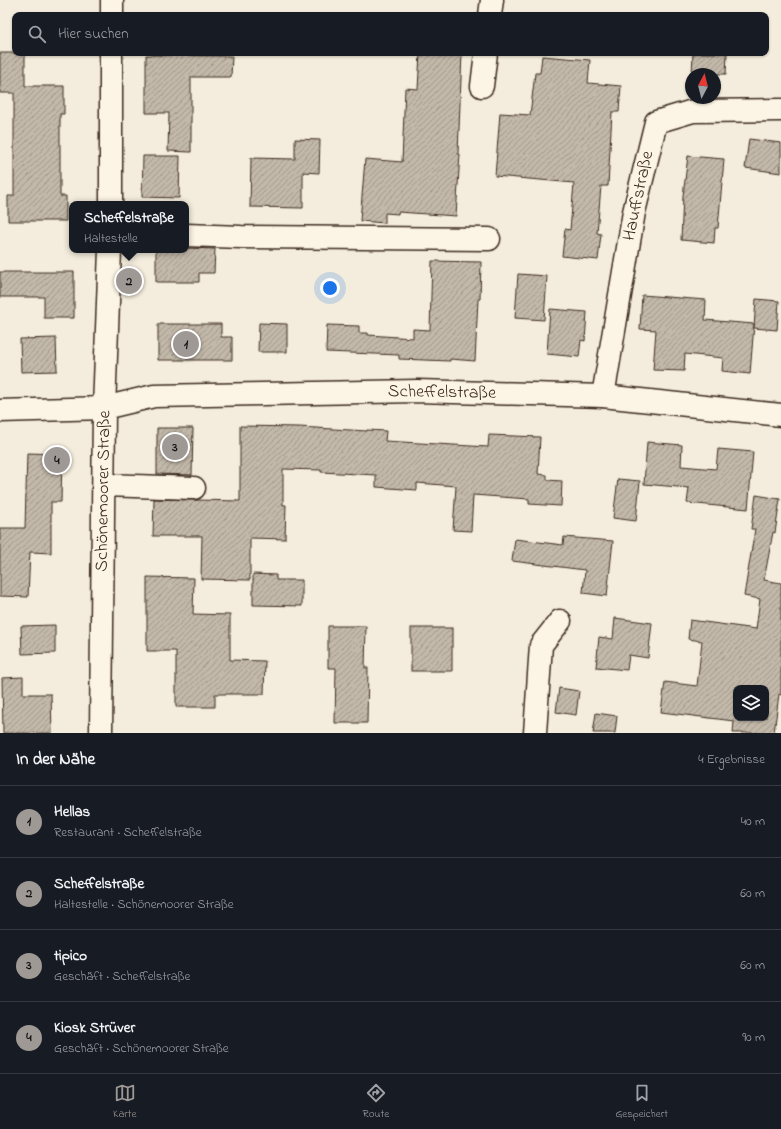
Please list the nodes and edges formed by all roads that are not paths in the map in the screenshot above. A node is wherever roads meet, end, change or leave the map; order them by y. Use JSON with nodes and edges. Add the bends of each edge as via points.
{"nodes":[{"id":1,"x":112,"y":0,"type":"edge"},
{"id":2,"x":492,"y":0,"type":"edge"},
{"id":3,"x":112,"y":12,"type":"edge"},
{"id":4,"x":490,"y":12,"type":"edge"},
{"id":5,"x":112,"y":56,"type":"edge"},
{"id":6,"x":486,"y":56,"type":"edge"},
{"id":7,"x":482,"y":86,"type":"dead end"},
{"id":8,"x":781,"y":110,"type":"edge"},
{"id":9,"x":111,"y":201,"type":"edge"},
{"id":10,"x":189,"y":235,"type":"edge"},
{"id":11,"x":488,"y":239,"type":"dead end"},
{"id":12,"x":110,"y":253,"type":"edge"},
{"id":13,"x":603,"y":396,"type":"junction"},
{"id":14,"x":104,"y":408,"type":"junction"},
{"id":15,"x":0,"y":411,"type":"edge"},
{"id":16,"x":781,"y":415,"type":"edge"},
{"id":17,"x":104,"y":485,"type":"junction"},
{"id":18,"x":194,"y":488,"type":"dead end"},
{"id":19,"x":560,"y":621,"type":"dead end"},
{"id":20,"x":101,"y":733,"type":"edge"},
{"id":21,"x":535,"y":733,"type":"edge"}],
"edges":[{"from":1,"to":3,"type":"street"},
{"from":2,"to":4,"type":"street"},
{"from":5,"to":9,"type":"street"},
{"from":6,"to":7,"type":"street"},
{"from":8,"to":13,"type":"street","name":"Hauffstraße","via":[[694,111],[656,122],[634,212]]},
{"from":10,"to":11,"type":"street"},
{"from":12,"to":14,"type":"street","name":"Schönemoorer Straße"},
{"from":13,"to":14,"type":"street","name":"Scheffelstraße","via":[[417,391],[154,396]]},
{"from":13,"to":16,"type":"street","name":"Scheffelstraße"},
{"from":14,"to":15,"type":"street","name":"Scheffelstraße"},
{"from":14,"to":17,"type":"street","name":"Schönemoorer Straße"},
{"from":17,"to":18,"type":"street"},
{"from":17,"to":20,"type":"street","name":"Schönemoorer Straße"},
{"from":19,"to":21,"type":"street","via":[[542,645]]}]}
